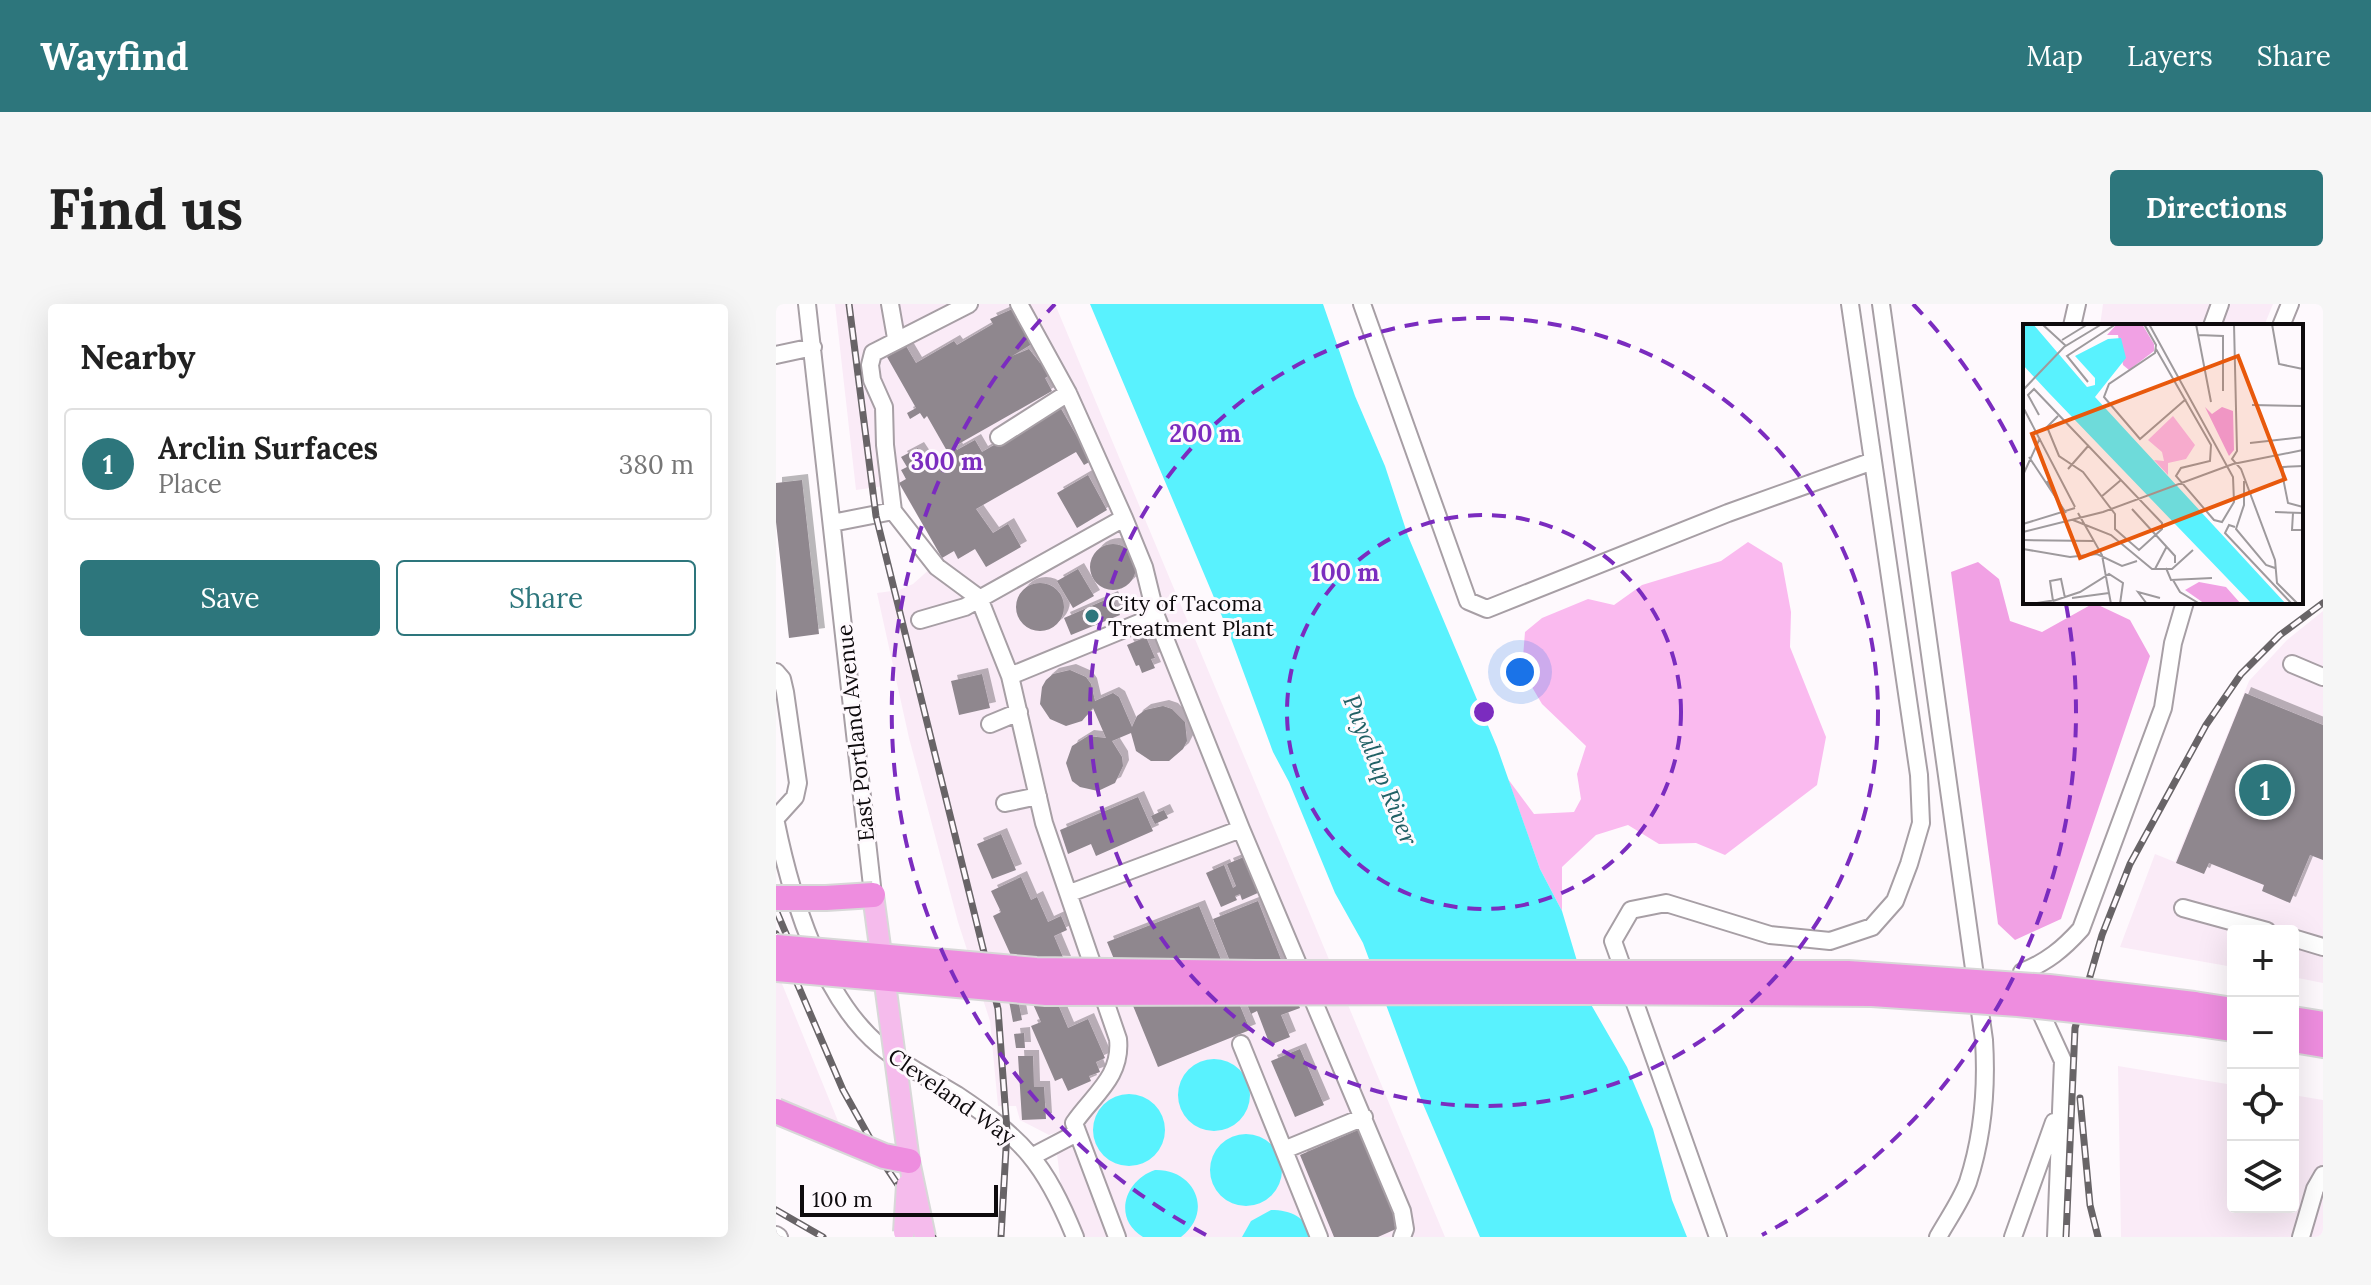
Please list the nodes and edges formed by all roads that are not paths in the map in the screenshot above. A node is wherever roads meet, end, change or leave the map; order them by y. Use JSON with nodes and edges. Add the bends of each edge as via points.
{"nodes":[{"id":1,"x":807,"y":304,"type":"edge"},
{"id":2,"x":890,"y":304,"type":"edge"},
{"id":3,"x":969,"y":304,"type":"edge"},
{"id":4,"x":1019,"y":304,"type":"edge"},
{"id":5,"x":1362,"y":304,"type":"edge"},
{"id":6,"x":1850,"y":304,"type":"edge"},
{"id":7,"x":1881,"y":304,"type":"edge"},
{"id":8,"x":2077,"y":304,"type":"edge"},
{"id":9,"x":2220,"y":304,"type":"edge"},
{"id":10,"x":2290,"y":304,"type":"edge"},
{"id":11,"x":2072,"y":324,"type":"edge"},
{"id":12,"x":2213,"y":324,"type":"edge"},
{"id":13,"x":2282,"y":324,"type":"edge"},
{"id":14,"x":896,"y":338,"type":"junction"},
{"id":15,"x":813,"y":347,"type":"junction"},
{"id":16,"x":776,"y":355,"type":"edge"},
{"id":17,"x":1068,"y":393,"type":"junction"},
{"id":18,"x":999,"y":437,"type":"dead end"},
{"id":19,"x":1873,"y":461,"type":"junction"},
{"id":20,"x":893,"y":511,"type":"junction"},
{"id":21,"x":1124,"y":518,"type":"junction"},
{"id":22,"x":832,"y":523,"type":"junction"},
{"id":23,"x":979,"y":598,"type":"junction"},
{"id":24,"x":2184,"y":604,"type":"edge"},
{"id":25,"x":1156,"y":616,"type":"junction"},
{"id":26,"x":920,"y":620,"type":"dead end"},
{"id":27,"x":2292,"y":664,"type":"dead end"},
{"id":28,"x":776,"y":672,"type":"edge"},
{"id":29,"x":1010,"y":676,"type":"junction"},
{"id":30,"x":2323,"y":677,"type":"edge"},
{"id":31,"x":1019,"y":712,"type":"junction"},
{"id":32,"x":990,"y":724,"type":"dead end"},
{"id":33,"x":1038,"y":796,"type":"junction"},
{"id":34,"x":1005,"y":803,"type":"dead end"},
{"id":35,"x":776,"y":820,"type":"edge"},
{"id":36,"x":1241,"y":829,"type":"junction"},
{"id":37,"x":873,"y":887,"type":"junction"},
{"id":38,"x":1070,"y":893,"type":"junction"},
{"id":39,"x":776,"y":898,"type":"edge"},
{"id":40,"x":2183,"y":908,"type":"dead end"},
{"id":41,"x":2245,"y":925,"type":"edge"},
{"id":42,"x":2299,"y":940,"type":"edge"},
{"id":43,"x":776,"y":947,"type":"edge"},
{"id":44,"x":2323,"y":947,"type":"edge"},
{"id":45,"x":776,"y":969,"type":"edge"},
{"id":46,"x":2227,"y":1011,"type":"edge"},
{"id":47,"x":2192,"y":1014,"type":"junction"},
{"id":48,"x":2299,"y":1020,"type":"edge"},
{"id":49,"x":2323,"y":1024,"type":"edge"},
{"id":50,"x":2227,"y":1027,"type":"edge"},
{"id":51,"x":2299,"y":1041,"type":"edge"},
{"id":52,"x":1241,"y":1044,"type":"dead end"},
{"id":53,"x":2323,"y":1045,"type":"edge"},
{"id":54,"x":2061,"y":1099,"type":"junction"},
{"id":55,"x":776,"y":1111,"type":"edge"},
{"id":56,"x":1364,"y":1117,"type":"junction"},
{"id":57,"x":1077,"y":1133,"type":"junction"},
{"id":58,"x":1284,"y":1150,"type":"junction"},
{"id":59,"x":1033,"y":1156,"type":"junction"},
{"id":60,"x":909,"y":1161,"type":"junction"},
{"id":61,"x":2323,"y":1175,"type":"edge"},
{"id":62,"x":904,"y":1232,"type":"dead end"},
{"id":63,"x":925,"y":1237,"type":"edge"},
{"id":64,"x":1075,"y":1237,"type":"edge"},
{"id":65,"x":1117,"y":1237,"type":"edge"},
{"id":66,"x":1319,"y":1237,"type":"edge"},
{"id":67,"x":1402,"y":1237,"type":"edge"},
{"id":68,"x":1718,"y":1237,"type":"edge"},
{"id":69,"x":1938,"y":1237,"type":"edge"},
{"id":70,"x":2013,"y":1237,"type":"edge"},
{"id":71,"x":2056,"y":1237,"type":"edge"},
{"id":72,"x":2301,"y":1237,"type":"edge"}],
"edges":[{"from":1,"to":15,"type":"street","name":"East Portland Avenue"},
{"from":2,"to":14,"type":"street"},
{"from":3,"to":14,"type":"street"},
{"from":4,"to":17,"type":"street"},
{"from":5,"to":19,"type":"street","via":[[1468,601],[1487,609]]},
{"from":6,"to":19,"type":"street"},
{"from":7,"to":69,"type":"street","via":[[1987,1088],[1967,1184]]},
{"from":8,"to":11,"type":"street"},
{"from":9,"to":12,"type":"street"},
{"from":10,"to":13,"type":"street"},
{"from":14,"to":20,"type":"street","via":[[873,353],[870,365],[884,407]]},
{"from":15,"to":16,"type":"street"},
{"from":15,"to":22,"type":"street","name":"East Portland Avenue"},
{"from":17,"to":18,"type":"street"},
{"from":17,"to":21,"type":"street"},
{"from":19,"to":68,"type":"street","via":[[1919,775],[1921,823],[1895,901],[1872,927],[1830,941],[1770,935],[1666,903],[1631,910],[1613,941]]},
{"from":20,"to":22,"type":"street"},
{"from":20,"to":23,"type":"street","via":[[937,567]]},
{"from":21,"to":23,"type":"street"},
{"from":21,"to":25,"type":"street"},
{"from":22,"to":37,"type":"street","name":"East Portland Avenue"},
{"from":23,"to":26,"type":"street"},
{"from":23,"to":29,"type":"street"},
{"from":24,"to":54,"type":"street","via":[[2163,708],[2081,929],[2052,957],[2022,972],[2063,1061]]},
{"from":25,"to":29,"type":"street"},
{"from":25,"to":36,"type":"street"},
{"from":27,"to":30,"type":"street"},
{"from":28,"to":35,"type":"street","via":[[785,692],[798,783],[795,797]]},
{"from":29,"to":31,"type":"street"},
{"from":31,"to":32,"type":"street"},
{"from":31,"to":33,"type":"street"},
{"from":33,"to":34,"type":"street"},
{"from":33,"to":38,"type":"street"},
{"from":35,"to":59,"type":"street","name":"Cleveland Way","via":[[803,920],[823,969],[852,1015],[878,1045],[991,1119]]},
{"from":36,"to":38,"type":"street"},
{"from":36,"to":56,"type":"street"},
{"from":37,"to":39,"type":"highway","bridge":true,"via":[[826,898]]},
{"from":37,"to":60,"type":"main road","name":"East Portland Avenue","bridge":true},
{"from":38,"to":57,"type":"street","via":[[1119,1054],[1108,1081],[1074,1123]]},
{"from":40,"to":41,"type":"street"},
{"from":42,"to":44,"type":"street"},
{"from":43,"to":47,"type":"highway","bridge":true,"via":[[1036,970],[1848,973],[2049,987]]},
{"from":45,"to":47,"type":"highway","bridge":true,"via":[[1046,993],[1872,994]]},
{"from":46,"to":47,"type":"highway"},
{"from":47,"to":50,"type":"highway"},
{"from":48,"to":49,"type":"highway"},
{"from":51,"to":53,"type":"highway"},
{"from":52,"to":58,"type":"street"},
{"from":54,"to":70,"type":"street"},
{"from":54,"to":71,"type":"street"},
{"from":55,"to":60,"type":"highway","bridge":true,"via":[[884,1156]]},
{"from":56,"to":58,"type":"street"},
{"from":56,"to":67,"type":"street","via":[[1402,1211]]},
{"from":57,"to":59,"type":"street"},
{"from":57,"to":65,"type":"street"},
{"from":58,"to":66,"type":"street"},
{"from":59,"to":64,"type":"street","name":"Cleveland Way"},
{"from":60,"to":62,"type":"main road","name":"East Portland Avenue","bridge":true},
{"from":60,"to":63,"type":"main road","name":"East Portland Avenue","bridge":true},
{"from":61,"to":72,"type":"street"}]}
